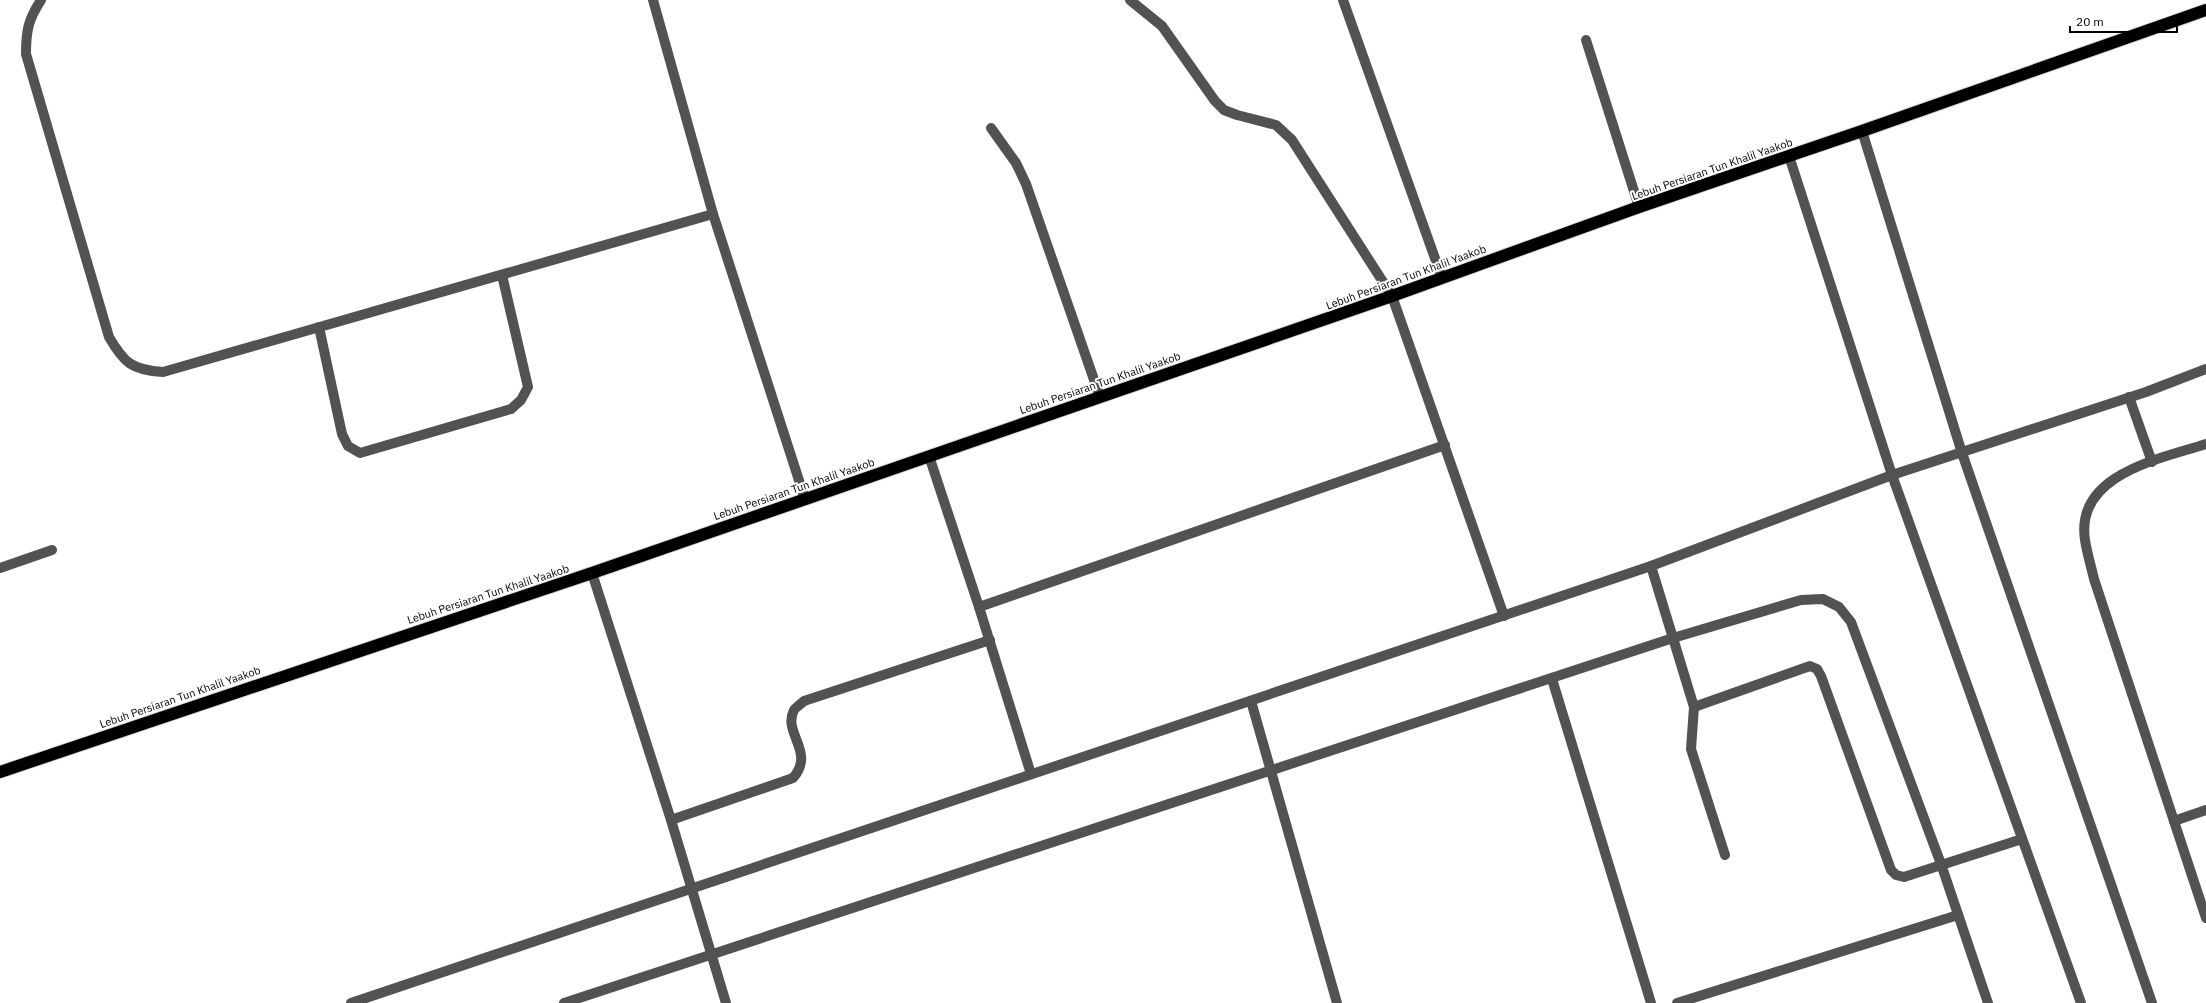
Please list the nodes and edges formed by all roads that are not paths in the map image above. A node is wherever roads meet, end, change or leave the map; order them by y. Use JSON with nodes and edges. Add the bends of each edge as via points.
{"nodes":[{"id":1,"x":41,"y":0,"type":"edge"},
{"id":2,"x":653,"y":0,"type":"edge"},
{"id":3,"x":1130,"y":0,"type":"edge"},
{"id":4,"x":1343,"y":0,"type":"edge"},
{"id":5,"x":2206,"y":10,"type":"edge"},
{"id":6,"x":1586,"y":40,"type":"dead end"},
{"id":7,"x":992,"y":128,"type":"dead end"},
{"id":8,"x":1862,"y":131,"type":"junction"},
{"id":9,"x":1789,"y":156,"type":"junction"},
{"id":10,"x":1639,"y":207,"type":"junction"},
{"id":11,"x":713,"y":214,"type":"junction"},
{"id":12,"x":502,"y":275,"type":"junction"},
{"id":13,"x":1442,"y":278,"type":"junction"},
{"id":14,"x":1392,"y":296,"type":"junction"},
{"id":15,"x":319,"y":327,"type":"junction"},
{"id":16,"x":2206,"y":369,"type":"edge"},
{"id":17,"x":1100,"y":397,"type":"junction"},
{"id":18,"x":2129,"y":397,"type":"junction"},
{"id":19,"x":2206,"y":444,"type":"edge"},
{"id":20,"x":1445,"y":445,"type":"junction"},
{"id":21,"x":1962,"y":453,"type":"junction"},
{"id":22,"x":929,"y":456,"type":"junction"},
{"id":23,"x":2152,"y":462,"type":"junction"},
{"id":24,"x":1892,"y":475,"type":"junction"},
{"id":25,"x":805,"y":499,"type":"junction"},
{"id":26,"x":52,"y":550,"type":"dead end"},
{"id":27,"x":1651,"y":566,"type":"junction"},
{"id":28,"x":0,"y":568,"type":"edge"},
{"id":29,"x":592,"y":572,"type":"junction"},
{"id":30,"x":979,"y":607,"type":"junction"},
{"id":31,"x":1504,"y":616,"type":"junction"},
{"id":32,"x":1673,"y":638,"type":"junction"},
{"id":33,"x":990,"y":640,"type":"junction"},
{"id":34,"x":1552,"y":679,"type":"junction"},
{"id":35,"x":1251,"y":701,"type":"junction"},
{"id":36,"x":1694,"y":707,"type":"junction"},
{"id":37,"x":1270,"y":770,"type":"junction"},
{"id":38,"x":0,"y":772,"type":"edge"},
{"id":39,"x":1031,"y":774,"type":"junction"},
{"id":40,"x":2206,"y":810,"type":"edge"},
{"id":41,"x":671,"y":820,"type":"junction"},
{"id":42,"x":2174,"y":821,"type":"junction"},
{"id":43,"x":2022,"y":839,"type":"junction"},
{"id":44,"x":1725,"y":856,"type":"dead end"},
{"id":45,"x":1941,"y":864,"type":"junction"},
{"id":46,"x":691,"y":889,"type":"junction"},
{"id":47,"x":1958,"y":915,"type":"junction"},
{"id":48,"x":2206,"y":918,"type":"edge"},
{"id":49,"x":711,"y":953,"type":"junction"},
{"id":50,"x":351,"y":1003,"type":"edge"},
{"id":51,"x":564,"y":1003,"type":"edge"},
{"id":52,"x":726,"y":1003,"type":"edge"},
{"id":53,"x":1337,"y":1003,"type":"edge"},
{"id":54,"x":1651,"y":1003,"type":"edge"},
{"id":55,"x":1677,"y":1003,"type":"edge"},
{"id":56,"x":1988,"y":1003,"type":"edge"},
{"id":57,"x":2081,"y":1003,"type":"edge"},
{"id":58,"x":2152,"y":1003,"type":"edge"}],
"edges":[{"from":1,"to":15,"type":"street","via":[[33,12],[26,32],[26,54],[109,337],[120,357],[135,367],[163,372]]},
{"from":2,"to":11,"type":"street"},
{"from":3,"to":14,"type":"street","via":[[1162,26],[1224,110],[1276,125],[1292,140]]},
{"from":4,"to":13,"type":"street"},
{"from":5,"to":8,"type":"highway","name":"Lebuh Persiaran Tun Khalil Yaakob"},
{"from":6,"to":10,"type":"street"},
{"from":7,"to":17,"type":"street","via":[[1016,163],[1026,184]]},
{"from":8,"to":9,"type":"highway","name":"Lebuh Persiaran Tun Khalil Yaakob"},
{"from":8,"to":21,"type":"street"},
{"from":9,"to":10,"type":"highway","name":"Lebuh Persiaran Tun Khalil Yaakob"},
{"from":9,"to":24,"type":"street"},
{"from":10,"to":13,"type":"highway","name":"Lebuh Persiaran Tun Khalil Yaakob"},
{"from":11,"to":12,"type":"street"},
{"from":11,"to":25,"type":"street"},
{"from":12,"to":15,"type":"street"},
{"from":12,"to":15,"type":"street","via":[[528,387],[521,400],[511,409],[360,453],[348,446],[342,434]]},
{"from":13,"to":14,"type":"highway","name":"Lebuh Persiaran Tun Khalil Yaakob"},
{"from":14,"to":17,"type":"highway","name":"Lebuh Persiaran Tun Khalil Yaakob"},
{"from":14,"to":20,"type":"street"},
{"from":16,"to":18,"type":"street"},
{"from":17,"to":22,"type":"highway","name":"Lebuh Persiaran Tun Khalil Yaakob"},
{"from":18,"to":21,"type":"street"},
{"from":18,"to":23,"type":"street"},
{"from":19,"to":23,"type":"street"},
{"from":20,"to":30,"type":"street"},
{"from":20,"to":31,"type":"street"},
{"from":21,"to":24,"type":"street"},
{"from":21,"to":58,"type":"street"},
{"from":22,"to":25,"type":"highway","name":"Lebuh Persiaran Tun Khalil Yaakob"},
{"from":22,"to":30,"type":"street"},
{"from":23,"to":42,"type":"street","via":[[2130,469],[2109,482],[2096,495],[2087,512],[2085,539],[2097,586]]},
{"from":24,"to":27,"type":"street"},
{"from":24,"to":43,"type":"street"},
{"from":25,"to":29,"type":"highway","name":"Lebuh Persiaran Tun Khalil Yaakob"},
{"from":26,"to":28,"type":"street"},
{"from":27,"to":31,"type":"street"},
{"from":27,"to":32,"type":"street"},
{"from":29,"to":38,"type":"highway","name":"Lebuh Persiaran Tun Khalil Yaakob"},
{"from":29,"to":41,"type":"street"},
{"from":30,"to":33,"type":"street"},
{"from":31,"to":35,"type":"street"},
{"from":32,"to":34,"type":"street"},
{"from":32,"to":36,"type":"street"},
{"from":32,"to":45,"type":"street","via":[[1801,600],[1823,599],[1839,607],[1851,622]]},
{"from":33,"to":39,"type":"street"},
{"from":33,"to":41,"type":"street","via":[[804,701],[794,709],[792,723],[802,760],[800,770],[793,778]]},
{"from":34,"to":37,"type":"street"},
{"from":34,"to":54,"type":"street"},
{"from":35,"to":37,"type":"street"},
{"from":35,"to":39,"type":"street"},
{"from":36,"to":44,"type":"street","via":[[1691,749]]},
{"from":36,"to":45,"type":"street","via":[[1810,666],[1817,669],[1890,870],[1904,877]]},
{"from":37,"to":49,"type":"street"},
{"from":37,"to":53,"type":"street"},
{"from":39,"to":46,"type":"street"},
{"from":40,"to":42,"type":"street"},
{"from":41,"to":46,"type":"street"},
{"from":42,"to":48,"type":"street"},
{"from":43,"to":45,"type":"street"},
{"from":43,"to":57,"type":"street"},
{"from":45,"to":47,"type":"street"},
{"from":46,"to":49,"type":"street"},
{"from":46,"to":50,"type":"street"},
{"from":47,"to":55,"type":"street"},
{"from":47,"to":56,"type":"street"},
{"from":49,"to":51,"type":"street"},
{"from":49,"to":52,"type":"street"}]}
